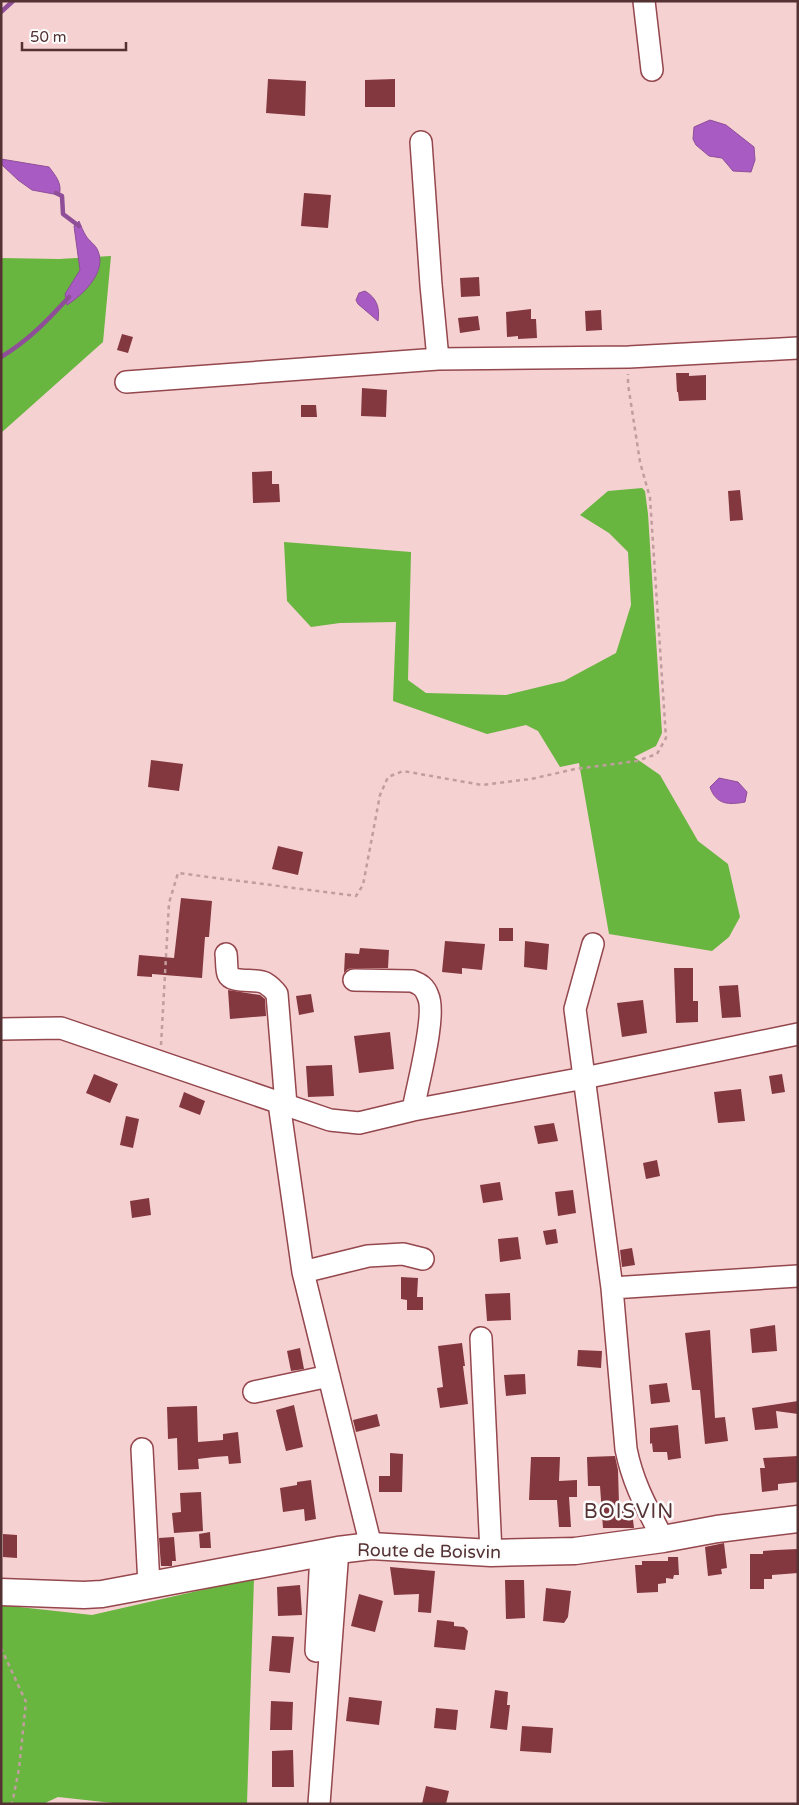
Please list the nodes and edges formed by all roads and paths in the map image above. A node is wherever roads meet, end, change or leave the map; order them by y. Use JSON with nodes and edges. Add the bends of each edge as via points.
{"nodes":[{"id":1,"x":644,"y":1,"type":"edge"},
{"id":2,"x":652,"y":70,"type":"dead end"},
{"id":3,"x":421,"y":142,"type":"dead end"},
{"id":4,"x":798,"y":348,"type":"edge"},
{"id":5,"x":629,"y":357,"type":"junction"},
{"id":6,"x":438,"y":359,"type":"junction"},
{"id":7,"x":126,"y":382,"type":"dead end"},
{"id":8,"x":593,"y":944,"type":"dead end"},
{"id":9,"x":226,"y":954,"type":"dead end"},
{"id":10,"x":354,"y":980,"type":"dead end"},
{"id":11,"x":1,"y":1029,"type":"edge"},
{"id":12,"x":798,"y":1034,"type":"edge"},
{"id":13,"x":160,"y":1062,"type":"junction"},
{"id":14,"x":584,"y":1078,"type":"junction"},
{"id":15,"x":283,"y":1104,"type":"junction"},
{"id":16,"x":413,"y":1110,"type":"junction"},
{"id":17,"x":423,"y":1259,"type":"dead end"},
{"id":18,"x":303,"y":1272,"type":"junction"},
{"id":19,"x":798,"y":1276,"type":"edge"},
{"id":20,"x":612,"y":1288,"type":"junction"},
{"id":21,"x":481,"y":1338,"type":"dead end"},
{"id":22,"x":329,"y":1376,"type":"junction"},
{"id":23,"x":254,"y":1392,"type":"dead end"},
{"id":24,"x":142,"y":1449,"type":"dead end"},
{"id":25,"x":798,"y":1519,"type":"edge"},
{"id":26,"x":663,"y":1539,"type":"junction"},
{"id":27,"x":371,"y":1546,"type":"junction"},
{"id":28,"x":330,"y":1552,"type":"junction"},
{"id":29,"x":491,"y":1553,"type":"junction"},
{"id":30,"x":149,"y":1585,"type":"junction"},
{"id":31,"x":1,"y":1592,"type":"edge"},
{"id":32,"x":1,"y":1648,"type":"edge"},
{"id":33,"x":12,"y":1804,"type":"edge"},
{"id":34,"x":308,"y":1804,"type":"edge"},
{"id":35,"x":319,"y":1804,"type":"edge"}],
"edges":[{"from":1,"to":2,"type":"street"},
{"from":3,"to":6,"type":"street"},
{"from":4,"to":5,"type":"street"},
{"from":5,"to":6,"type":"street"},
{"from":5,"to":13,"type":"path","via":[[628,384],[640,462],[650,498],[666,738],[657,754],[637,761],[575,769],[531,780],[482,784],[403,771],[388,777],[380,795],[363,885],[356,896],[178,873],[169,903]]},
{"from":6,"to":7,"type":"street"},
{"from":8,"to":14,"type":"street","via":[[575,1009]]},
{"from":9,"to":15,"type":"street","via":[[230,978],[266,983],[277,994]]},
{"from":10,"to":16,"type":"street","via":[[412,981],[419,983],[429,997],[431,1018]]},
{"from":11,"to":13,"type":"street","via":[[61,1028]]},
{"from":12,"to":14,"type":"street"},
{"from":13,"to":15,"type":"street"},
{"from":14,"to":16,"type":"street"},
{"from":14,"to":20,"type":"street"},
{"from":15,"to":16,"type":"street","via":[[330,1120],[360,1123]]},
{"from":15,"to":18,"type":"street"},
{"from":17,"to":18,"type":"street","via":[[403,1254],[368,1256]]},
{"from":18,"to":22,"type":"street"},
{"from":19,"to":20,"type":"street"},
{"from":20,"to":26,"type":"street","via":[[630,1470]]},
{"from":21,"to":29,"type":"street"},
{"from":22,"to":23,"type":"street"},
{"from":22,"to":27,"type":"street"},
{"from":24,"to":30,"type":"street"},
{"from":25,"to":26,"type":"main road","name":"Route de Boisvin"},
{"from":26,"to":29,"type":"main road","name":"Route de Boisvin","via":[[575,1551]]},
{"from":27,"to":28,"type":"main road","name":"Route de Boisvin"},
{"from":27,"to":29,"type":"main road","name":"Route de Boisvin"},
{"from":28,"to":30,"type":"main road","name":"Route de Boisvin"},
{"from":28,"to":34,"type":"street"},
{"from":28,"to":35,"type":"street"},
{"from":30,"to":31,"type":"main road","name":"Route de Boisvin","via":[[84,1595]]},
{"from":32,"to":33,"type":"path","via":[[26,1702]]}]}
